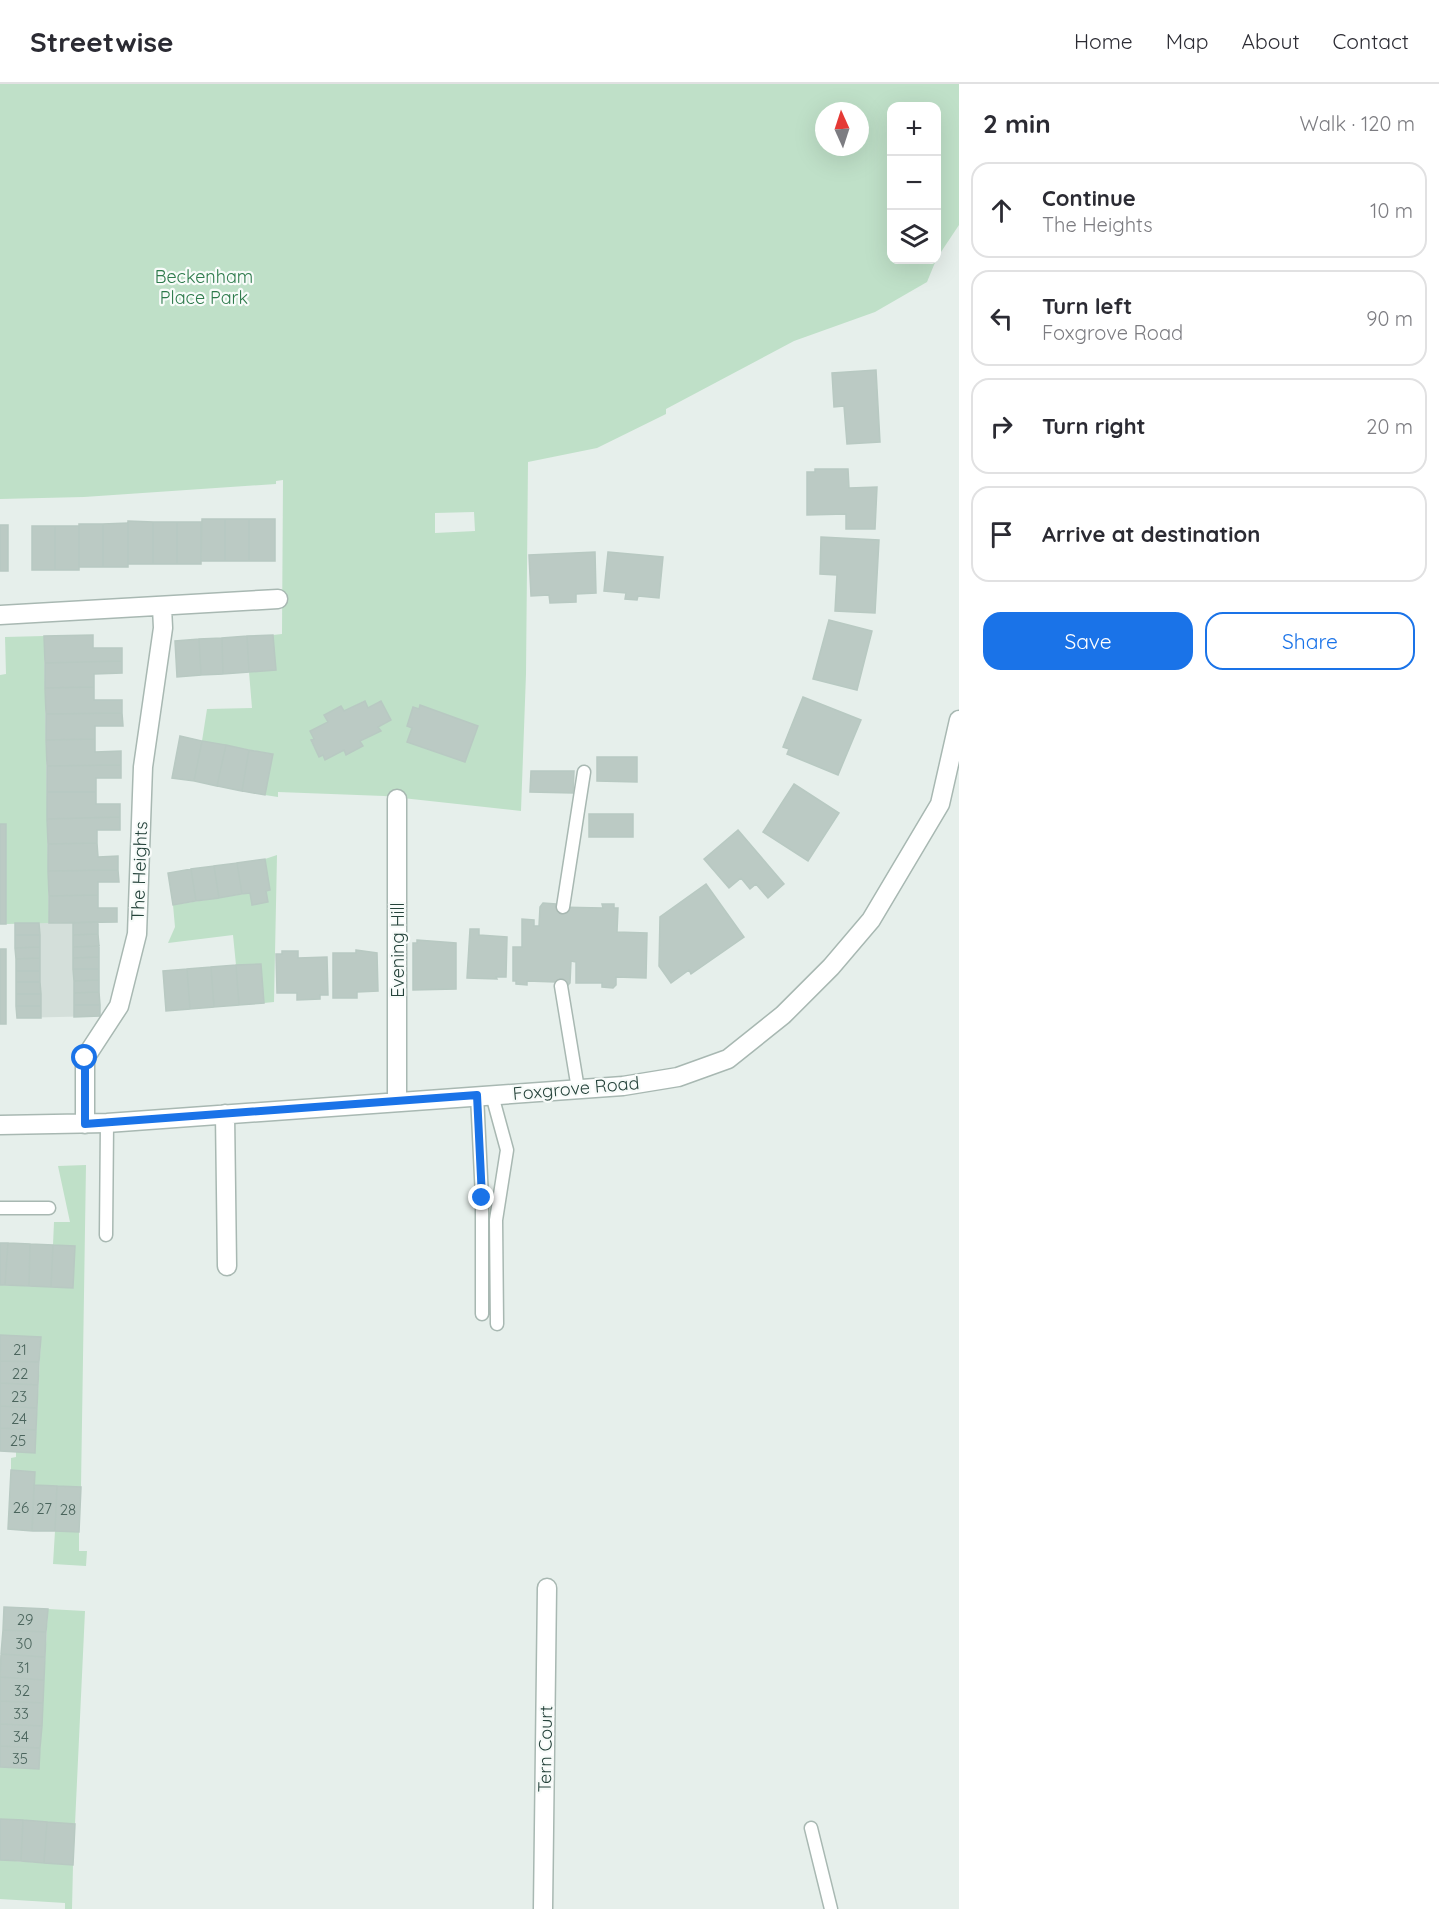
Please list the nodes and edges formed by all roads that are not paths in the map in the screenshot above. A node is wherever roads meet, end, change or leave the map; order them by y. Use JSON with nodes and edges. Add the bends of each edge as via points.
{"nodes":[{"id":1,"x":278,"y":599,"type":"dead end"},
{"id":2,"x":162,"y":607,"type":"junction"},
{"id":3,"x":0,"y":615,"type":"edge"},
{"id":4,"x":959,"y":720,"type":"edge"},
{"id":5,"x":584,"y":772,"type":"dead end"},
{"id":6,"x":397,"y":799,"type":"dead end"},
{"id":7,"x":563,"y":907,"type":"dead end"},
{"id":8,"x":561,"y":986,"type":"dead end"},
{"id":9,"x":578,"y":1089,"type":"junction"},
{"id":10,"x":485,"y":1095,"type":"junction"},
{"id":11,"x":397,"y":1102,"type":"junction"},
{"id":12,"x":225,"y":1114,"type":"junction"},
{"id":13,"x":107,"y":1123,"type":"junction"},
{"id":14,"x":85,"y":1124,"type":"junction"},
{"id":15,"x":0,"y":1125,"type":"edge"},
{"id":16,"x":0,"y":1208,"type":"edge"},
{"id":17,"x":49,"y":1208,"type":"dead end"},
{"id":18,"x":105,"y":1235,"type":"dead end"},
{"id":19,"x":227,"y":1266,"type":"dead end"},
{"id":20,"x":482,"y":1314,"type":"dead end"},
{"id":21,"x":496,"y":1324,"type":"dead end"},
{"id":22,"x":547,"y":1588,"type":"dead end"},
{"id":23,"x":811,"y":1828,"type":"dead end"},
{"id":24,"x":543,"y":1909,"type":"edge"},
{"id":25,"x":831,"y":1909,"type":"edge"}],
"edges":[{"from":1,"to":2,"type":"street"},
{"from":2,"to":3,"type":"street"},
{"from":2,"to":14,"type":"street","name":"The Heights","via":[[163,628],[143,767],[136,934],[119,1006],[85,1058]]},
{"from":4,"to":9,"type":"street","name":"Foxgrove Road","via":[[940,804],[900,874],[871,920],[783,1015],[728,1059],[678,1077]]},
{"from":5,"to":7,"type":"lane"},
{"from":6,"to":11,"type":"street","name":"Evening Hill"},
{"from":8,"to":9,"type":"lane"},
{"from":9,"to":10,"type":"street","name":"Foxgrove Road"},
{"from":10,"to":11,"type":"street","name":"Foxgrove Road"},
{"from":10,"to":20,"type":"lane"},
{"from":10,"to":21,"type":"lane","via":[[507,1150],[496,1220]]},
{"from":11,"to":12,"type":"street","name":"Foxgrove Road"},
{"from":12,"to":13,"type":"street","name":"Foxgrove Road"},
{"from":12,"to":19,"type":"street"},
{"from":13,"to":14,"type":"street","name":"Foxgrove Road"},
{"from":13,"to":18,"type":"lane"},
{"from":14,"to":15,"type":"street","name":"Foxgrove Road"},
{"from":16,"to":17,"type":"lane"},
{"from":22,"to":24,"type":"street","name":"Tern Court"},
{"from":23,"to":25,"type":"lane"}]}
